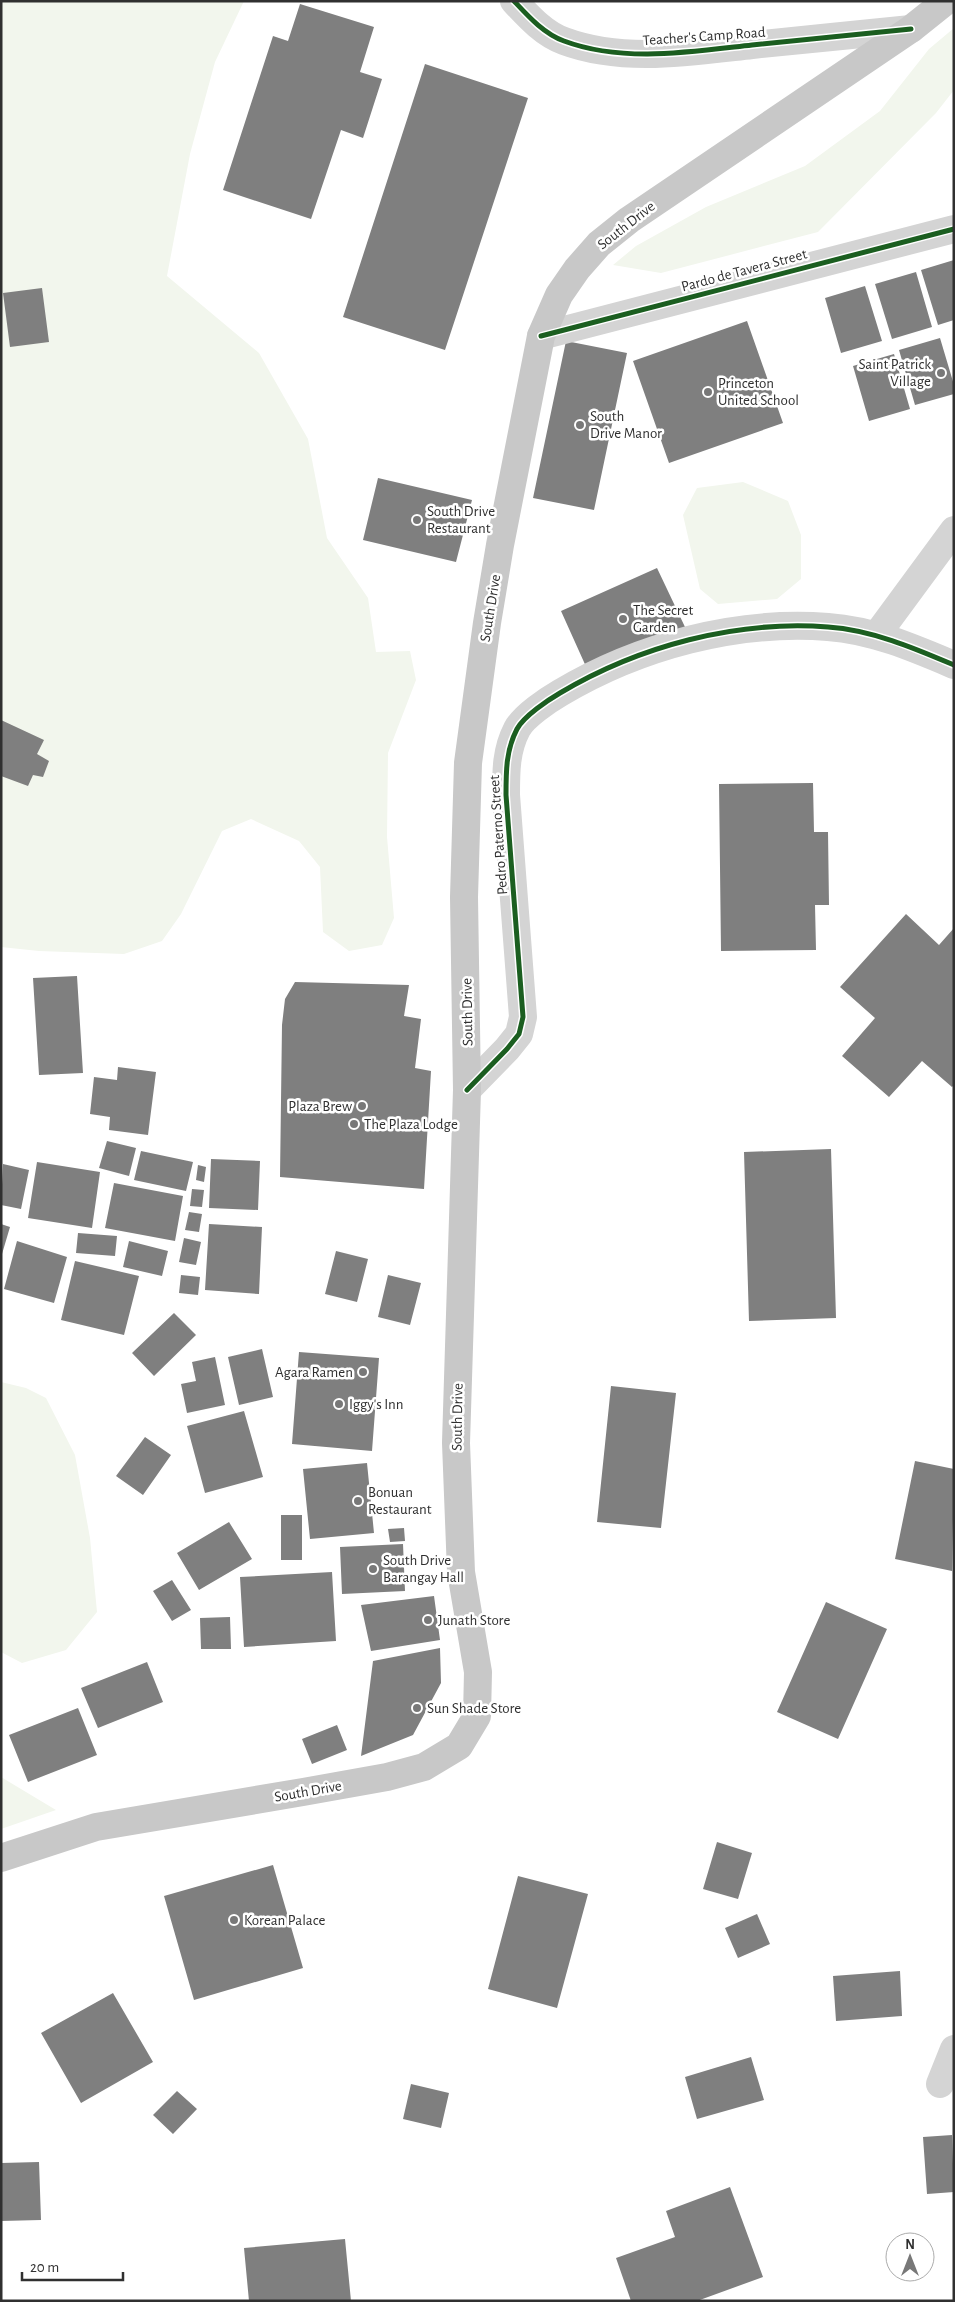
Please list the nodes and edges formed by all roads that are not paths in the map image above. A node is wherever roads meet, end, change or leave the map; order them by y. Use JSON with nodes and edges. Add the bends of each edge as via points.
{"nodes":[{"id":1,"x":514,"y":1,"type":"edge"},
{"id":2,"x":946,"y":1,"type":"edge"},
{"id":3,"x":910,"y":30,"type":"junction"},
{"id":4,"x":954,"y":229,"type":"edge"},
{"id":5,"x":541,"y":336,"type":"junction"},
{"id":6,"x":954,"y":530,"type":"edge"},
{"id":7,"x":876,"y":636,"type":"junction"},
{"id":8,"x":954,"y":665,"type":"edge"},
{"id":9,"x":467,"y":1090,"type":"junction"},
{"id":10,"x":1,"y":1858,"type":"edge"},
{"id":11,"x":954,"y":2049,"type":"edge"},
{"id":12,"x":940,"y":2084,"type":"dead end"}],
"edges":[{"from":1,"to":3,"type":"street","name":"Teacher's Camp Road","via":[[535,23],[562,41],[596,50],[638,54]]},
{"from":2,"to":3,"type":"main road","name":"South Drive"},
{"from":3,"to":5,"type":"main road","name":"South Drive","via":[[652,204],[599,244],[559,295]]},
{"from":4,"to":5,"type":"street","name":"Pardo de Tavera Street"},
{"from":5,"to":9,"type":"main road","name":"South Drive","via":[[500,545],[468,763],[464,897]]},
{"from":6,"to":7,"type":"street"},
{"from":7,"to":8,"type":"street","name":"Pedro Paterno Street"},
{"from":7,"to":9,"type":"street","name":"Pedro Paterno Street","via":[[829,627],[778,626],[685,641],[582,680],[546,702],[518,727],[506,760],[506,778],[523,1017],[519,1034]]},
{"from":9,"to":10,"type":"main road","name":"South Drive","via":[[456,1443],[461,1572],[478,1672],[477,1716],[459,1746],[424,1767],[96,1827]]},
{"from":11,"to":12,"type":"street"}]}
